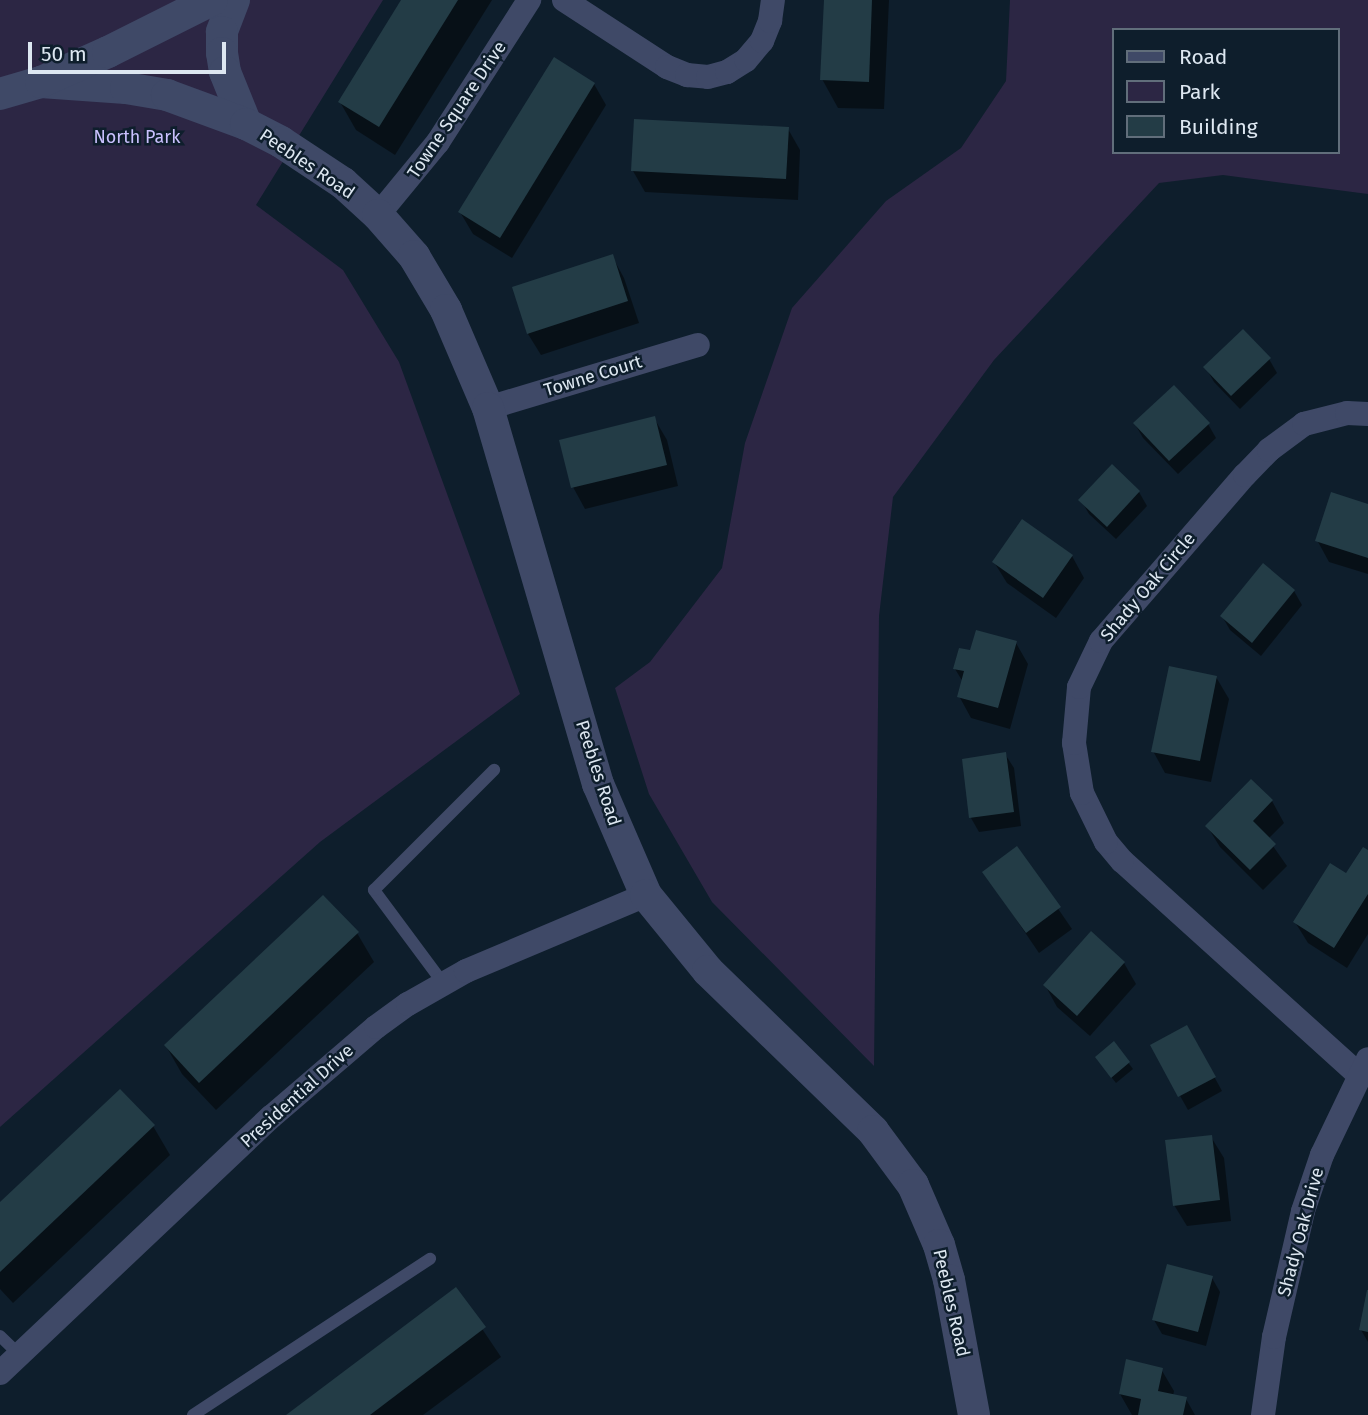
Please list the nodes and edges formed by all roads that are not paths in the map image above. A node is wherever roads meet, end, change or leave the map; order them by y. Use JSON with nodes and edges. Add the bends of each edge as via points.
{"nodes":[{"id":1,"x":212,"y":0,"type":"edge"},
{"id":2,"x":234,"y":0,"type":"edge"},
{"id":3,"x":528,"y":0,"type":"edge"},
{"id":4,"x":564,"y":0,"type":"edge"},
{"id":5,"x":773,"y":0,"type":"edge"},
{"id":6,"x":41,"y":82,"type":"junction"},
{"id":7,"x":0,"y":94,"type":"edge"},
{"id":8,"x":246,"y":124,"type":"junction"},
{"id":9,"x":378,"y":215,"type":"junction"},
{"id":10,"x":698,"y":345,"type":"dead end"},
{"id":11,"x":488,"y":408,"type":"junction"},
{"id":12,"x":1368,"y":414,"type":"edge"},
{"id":13,"x":494,"y":770,"type":"dead end"},
{"id":14,"x":646,"y":895,"type":"junction"},
{"id":15,"x":443,"y":983,"type":"junction"},
{"id":16,"x":1364,"y":1067,"type":"edge"},
{"id":17,"x":430,"y":1259,"type":"dead end"},
{"id":18,"x":0,"y":1336,"type":"edge"},
{"id":19,"x":20,"y":1354,"type":"junction"},
{"id":20,"x":0,"y":1373,"type":"edge"},
{"id":21,"x":193,"y":1415,"type":"edge"},
{"id":22,"x":974,"y":1415,"type":"edge"},
{"id":23,"x":1263,"y":1415,"type":"edge"}],
"edges":[{"from":1,"to":6,"type":"street"},
{"from":2,"to":8,"type":"street","name":"Peebles Road","via":[[222,32],[222,53]]},
{"from":3,"to":9,"type":"street","name":"Towne Square Drive","via":[[438,142]]},
{"from":4,"to":5,"type":"street","via":[[667,66],[687,75],[708,77],[746,60],[766,31]]},
{"from":6,"to":7,"type":"street"},
{"from":6,"to":8,"type":"street","name":"Peebles Road","via":[[167,95]]},
{"from":8,"to":9,"type":"street","name":"Peebles Road","via":[[343,183]]},
{"from":9,"to":11,"type":"street","name":"Peebles Road","via":[[432,283]]},
{"from":10,"to":11,"type":"street","name":"Towne Court"},
{"from":11,"to":14,"type":"street","name":"Peebles Road","via":[[598,784]]},
{"from":12,"to":16,"type":"street","name":"Shady Oak Circle","via":[[1346,413],[1304,424],[1277,442],[1245,475],[1101,641],[1079,687],[1074,743],[1082,793],[1101,833],[1122,862]]},
{"from":13,"to":15,"type":"lane","via":[[374,890]]},
{"from":14,"to":15,"type":"street","name":"Presidential Drive"},
{"from":14,"to":22,"type":"street","name":"Peebles Road","via":[[708,971],[873,1131],[912,1185],[939,1244],[949,1280]]},
{"from":15,"to":19,"type":"street","name":"Presidential Drive","via":[[376,1027],[312,1080]]},
{"from":16,"to":23,"type":"street","name":"Shady Oak Drive","via":[[1322,1156],[1303,1211],[1274,1337]]},
{"from":17,"to":21,"type":"lane"},
{"from":18,"to":19,"type":"lane"},
{"from":19,"to":20,"type":"street","name":"Presidential Drive"}]}
